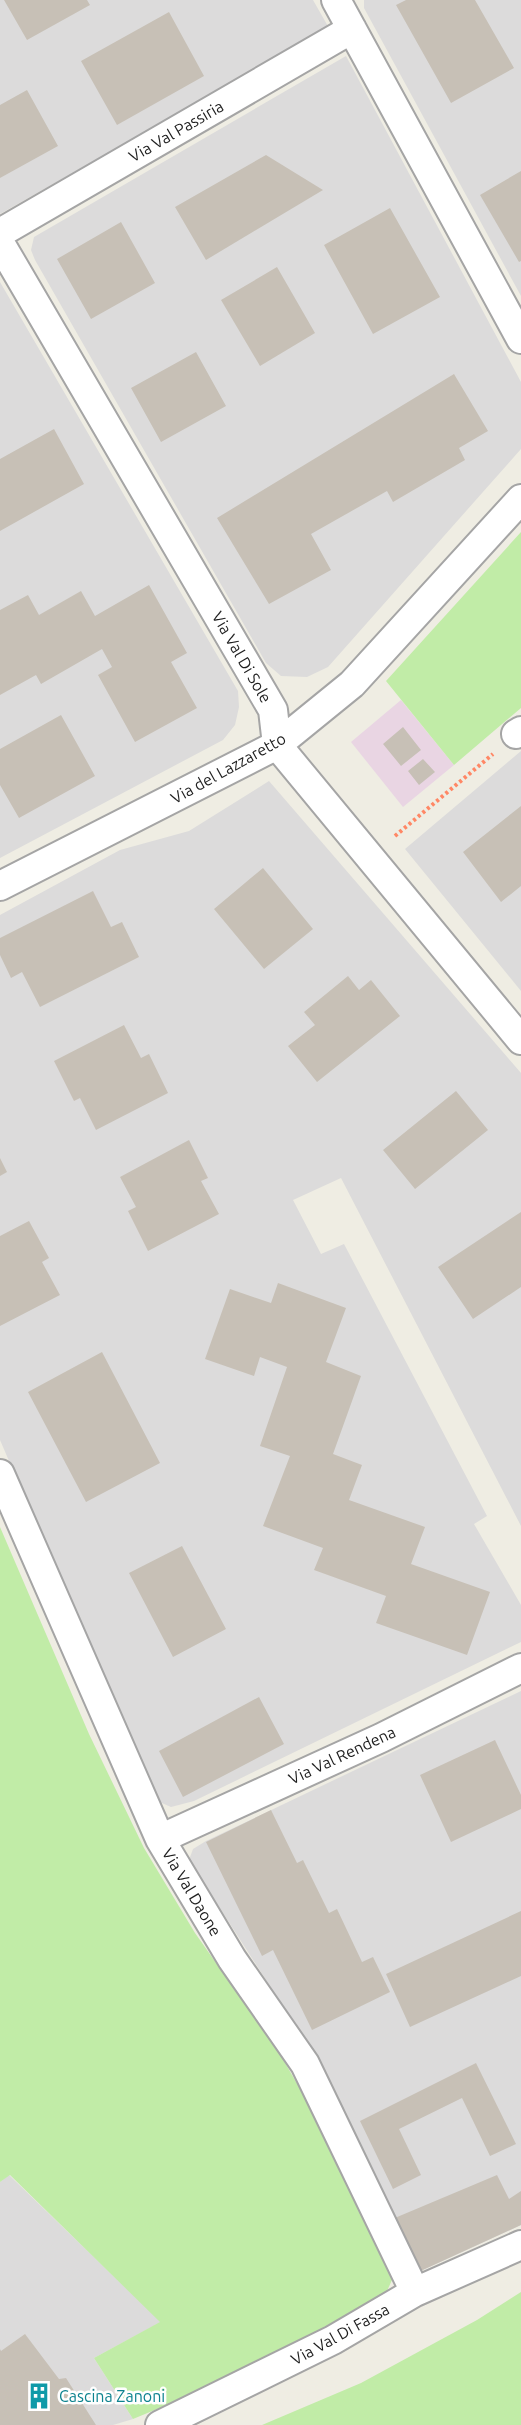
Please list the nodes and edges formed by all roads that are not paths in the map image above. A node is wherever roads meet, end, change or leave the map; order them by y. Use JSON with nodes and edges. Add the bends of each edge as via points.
{"nodes":[{"id":1,"x":336,"y":0,"type":"edge"},
{"id":2,"x":352,"y":29,"type":"junction"},
{"id":3,"x":0,"y":233,"type":"edge"},
{"id":4,"x":0,"y":243,"type":"edge"},
{"id":5,"x":521,"y":339,"type":"edge"},
{"id":6,"x":521,"y":499,"type":"edge"},
{"id":7,"x":277,"y":745,"type":"junction"},
{"id":8,"x":0,"y":886,"type":"edge"},
{"id":9,"x":521,"y":1040,"type":"edge"},
{"id":10,"x":0,"y":1474,"type":"edge"},
{"id":11,"x":521,"y":1668,"type":"edge"},
{"id":12,"x":160,"y":1839,"type":"junction"},
{"id":13,"x":521,"y":2245,"type":"edge"},
{"id":14,"x":415,"y":2292,"type":"junction"},
{"id":15,"x":160,"y":2425,"type":"edge"}],
"edges":[{"from":1,"to":2,"type":"street"},
{"from":2,"to":3,"type":"street","name":"Via Val Passiria"},
{"from":2,"to":5,"type":"street"},
{"from":4,"to":7,"type":"street","name":"Via Val Di Sole","via":[[273,710]]},
{"from":6,"to":7,"type":"street","name":"Via del Lazzaretto","via":[[352,684]]},
{"from":7,"to":8,"type":"street","name":"Via del Lazzaretto"},
{"from":7,"to":9,"type":"street"},
{"from":10,"to":12,"type":"street","name":"Via Val Daone"},
{"from":11,"to":12,"type":"street","name":"Via Val Rendena","via":[[381,1738]]},
{"from":12,"to":14,"type":"street","name":"Via Val Daone","via":[[232,1959],[305,2064]]},
{"from":13,"to":14,"type":"street","name":"Via Val Di Fassa"},
{"from":14,"to":15,"type":"street","name":"Via Val Di Fassa","via":[[333,2340]]}]}
